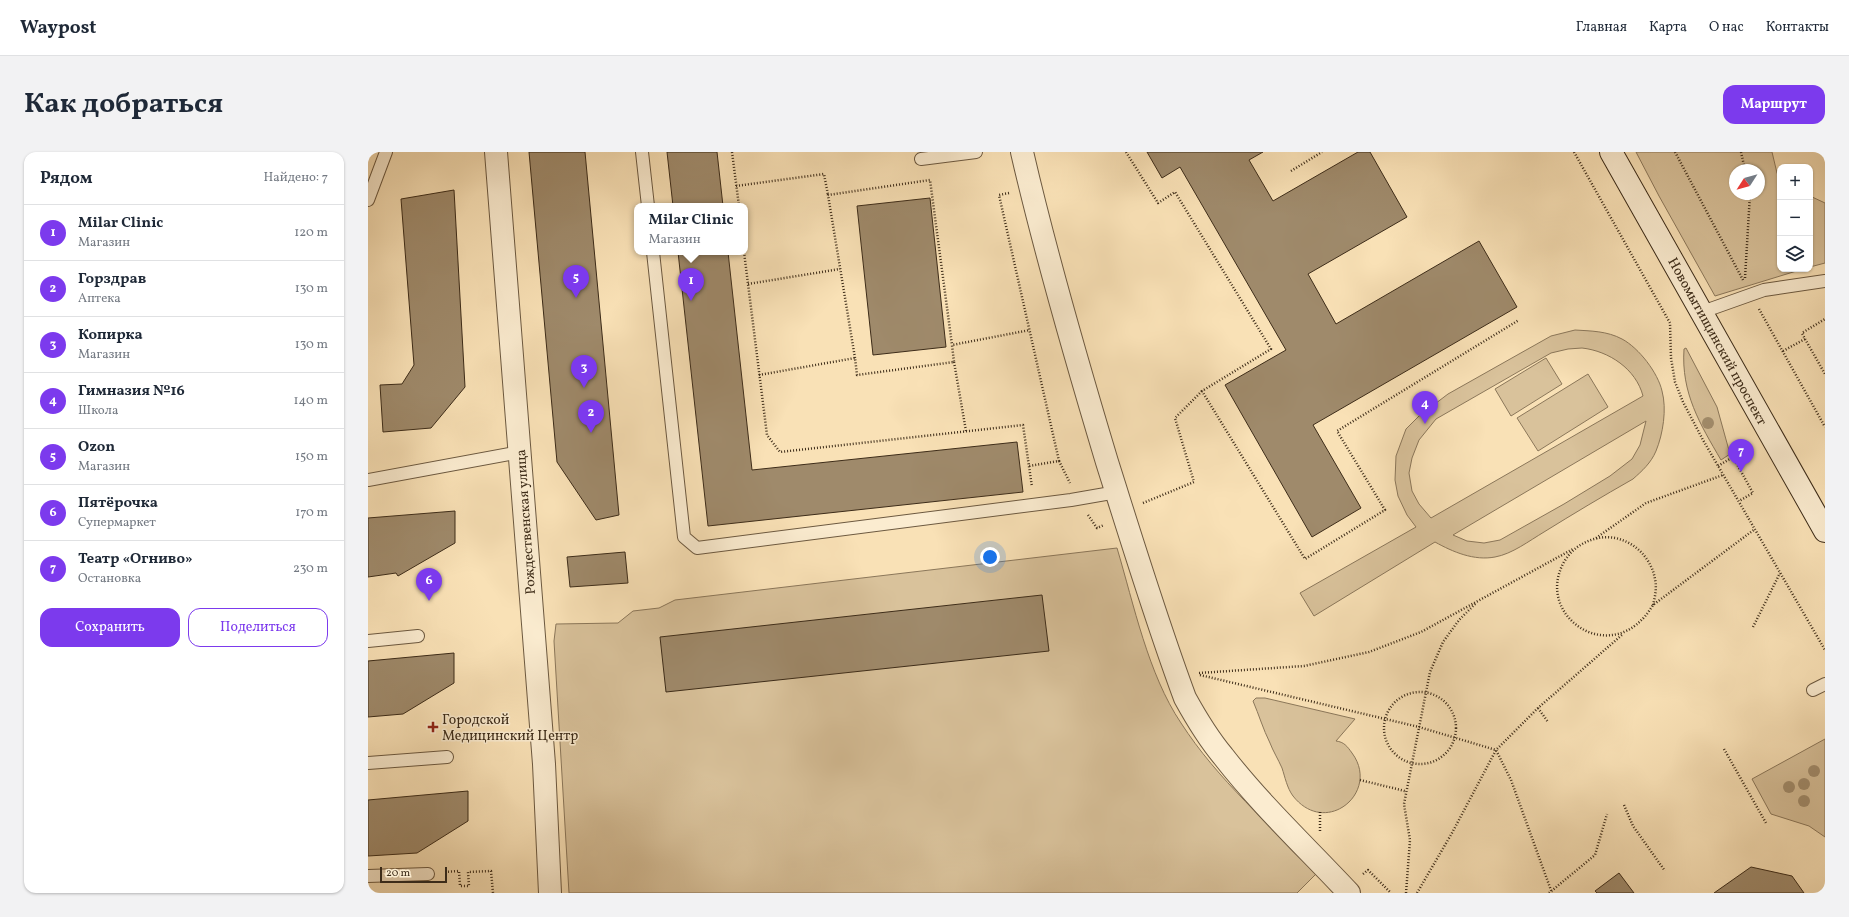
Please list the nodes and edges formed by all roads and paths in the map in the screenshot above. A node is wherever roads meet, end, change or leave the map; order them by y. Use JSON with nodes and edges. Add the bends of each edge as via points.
{"nodes":[{"id":1,"x":386,"y":152,"type":"edge"},
{"id":2,"x":496,"y":152,"type":"edge"},
{"id":3,"x":642,"y":152,"type":"edge"},
{"id":4,"x":732,"y":152,"type":"edge"},
{"id":5,"x":976,"y":152,"type":"edge"},
{"id":6,"x":1022,"y":152,"type":"edge"},
{"id":7,"x":1126,"y":152,"type":"edge"},
{"id":8,"x":1322,"y":152,"type":"edge"},
{"id":9,"x":1574,"y":152,"type":"edge"},
{"id":10,"x":1611,"y":152,"type":"edge"},
{"id":11,"x":1741,"y":152,"type":"edge"},
{"id":12,"x":921,"y":159,"type":"dead end"},
{"id":13,"x":1744,"y":164,"type":"edge"},
{"id":14,"x":1291,"y":171,"type":"dead end"},
{"id":15,"x":736,"y":186,"type":"junction"},
{"id":16,"x":828,"y":195,"type":"junction"},
{"id":17,"x":999,"y":195,"type":"dead end"},
{"id":18,"x":368,"y":200,"type":"edge"},
{"id":19,"x":1750,"y":200,"type":"edge"},
{"id":20,"x":648,"y":203,"type":"edge"},
{"id":21,"x":739,"y":203,"type":"edge"},
{"id":22,"x":653,"y":255,"type":"edge"},
{"id":23,"x":744,"y":255,"type":"edge"},
{"id":24,"x":840,"y":269,"type":"junction"},
{"id":25,"x":1825,"y":281,"type":"edge"},
{"id":26,"x":1745,"y":283,"type":"dead end"},
{"id":27,"x":748,"y":284,"type":"junction"},
{"id":28,"x":1702,"y":312,"type":"junction"},
{"id":29,"x":1825,"y":319,"type":"edge"},
{"id":30,"x":1518,"y":320,"type":"dead end"},
{"id":31,"x":1030,"y":330,"type":"junction"},
{"id":32,"x":1804,"y":339,"type":"junction"},
{"id":33,"x":952,"y":345,"type":"junction"},
{"id":34,"x":1783,"y":351,"type":"dead end"},
{"id":35,"x":855,"y":358,"type":"junction"},
{"id":36,"x":954,"y":362,"type":"junction"},
{"id":37,"x":1825,"y":374,"type":"edge"},
{"id":38,"x":760,"y":375,"type":"junction"},
{"id":39,"x":1202,"y":390,"type":"junction"},
{"id":40,"x":966,"y":431,"type":"junction"},
{"id":41,"x":520,"y":452,"type":"junction"},
{"id":42,"x":1029,"y":466,"type":"junction"},
{"id":43,"x":1718,"y":466,"type":"junction"},
{"id":44,"x":1723,"y":475,"type":"junction"},
{"id":45,"x":368,"y":480,"type":"edge"},
{"id":46,"x":1117,"y":492,"type":"junction"},
{"id":47,"x":1033,"y":493,"type":"dead end"},
{"id":48,"x":1738,"y":501,"type":"junction"},
{"id":49,"x":1138,"y":505,"type":"dead end"},
{"id":50,"x":1755,"y":529,"type":"junction"},
{"id":51,"x":1825,"y":531,"type":"edge"},
{"id":52,"x":1594,"y":539,"type":"junction"},
{"id":53,"x":1577,"y":547,"type":"junction"},
{"id":54,"x":1781,"y":572,"type":"junction"},
{"id":55,"x":1479,"y":600,"type":"junction"},
{"id":56,"x":1652,"y":606,"type":"junction"},
{"id":57,"x":1753,"y":627,"type":"dead end"},
{"id":58,"x":1625,"y":632,"type":"junction"},
{"id":59,"x":418,"y":636,"type":"dead end"},
{"id":60,"x":368,"y":641,"type":"edge"},
{"id":61,"x":1825,"y":650,"type":"edge"},
{"id":62,"x":1825,"y":684,"type":"edge"},
{"id":63,"x":1813,"y":690,"type":"dead end"},
{"id":64,"x":1427,"y":692,"type":"junction"},
{"id":65,"x":1538,"y":708,"type":"junction"},
{"id":66,"x":1385,"y":720,"type":"junction"},
{"id":67,"x":1548,"y":722,"type":"dead end"},
{"id":68,"x":1419,"y":728,"type":"junction"},
{"id":69,"x":1454,"y":738,"type":"junction"},
{"id":70,"x":1724,"y":749,"type":"dead end"},
{"id":71,"x":1496,"y":750,"type":"junction"},
{"id":72,"x":447,"y":757,"type":"dead end"},
{"id":73,"x":1413,"y":762,"type":"junction"},
{"id":74,"x":368,"y":763,"type":"edge"},
{"id":75,"x":1360,"y":780,"type":"dead end"},
{"id":76,"x":1405,"y":791,"type":"junction"},
{"id":77,"x":1624,"y":805,"type":"dead end"},
{"id":78,"x":1320,"y":812,"type":"dead end"},
{"id":79,"x":1607,"y":814,"type":"dead end"},
{"id":80,"x":1766,"y":823,"type":"dead end"},
{"id":81,"x":1315,"y":831,"type":"dead end"},
{"id":82,"x":459,"y":871,"type":"dead end"},
{"id":83,"x":1665,"y":871,"type":"dead end"},
{"id":84,"x":428,"y":874,"type":"dead end"},
{"id":85,"x":368,"y":876,"type":"edge"},
{"id":86,"x":1552,"y":891,"type":"edge"},
{"id":87,"x":493,"y":893,"type":"edge"},
{"id":88,"x":550,"y":893,"type":"edge"},
{"id":89,"x":1349,"y":893,"type":"edge"},
{"id":90,"x":1406,"y":893,"type":"edge"},
{"id":91,"x":1417,"y":893,"type":"edge"},
{"id":92,"x":1549,"y":893,"type":"edge"}],
"edges":[{"from":1,"to":18,"type":"lane"},
{"from":2,"to":41,"type":"street","name":"Рождественская улица"},
{"from":3,"to":20,"type":"lane"},
{"from":4,"to":15,"type":"path"},
{"from":5,"to":12,"type":"lane"},
{"from":6,"to":46,"type":"street","via":[[1058,294]]},
{"from":7,"to":39,"type":"path","via":[[1158,203],[1175,192],[1270,349]]},
{"from":8,"to":14,"type":"path"},
{"from":9,"to":43,"type":"path","via":[[1670,323],[1674,382]]},
{"from":10,"to":28,"type":"street","name":"Новомытищинский проспект"},
{"from":11,"to":13,"type":"path"},
{"from":15,"to":16,"type":"path","via":[[824,174]]},
{"from":15,"to":21,"type":"path"},
{"from":16,"to":24,"type":"path"},
{"from":16,"to":33,"type":"path","via":[[930,180]]},
{"from":17,"to":31,"type":"path"},
{"from":19,"to":26,"type":"path"},
{"from":22,"to":46,"type":"lane","via":[[684,536],[696,548]]},
{"from":23,"to":27,"type":"path"},
{"from":24,"to":27,"type":"path"},
{"from":24,"to":35,"type":"path"},
{"from":25,"to":28,"type":"lane","via":[[1764,290]]},
{"from":27,"to":38,"type":"path"},
{"from":28,"to":51,"type":"street","name":"Новомытищинский проспект"},
{"from":29,"to":32,"type":"path","via":[[1802,333]]},
{"from":30,"to":39,"type":"path","via":[[1337,431],[1385,510],[1305,559]]},
{"from":31,"to":33,"type":"path"},
{"from":31,"to":42,"type":"path","via":[[1059,461]]},
{"from":32,"to":34,"type":"path"},
{"from":32,"to":37,"type":"path"},
{"from":33,"to":36,"type":"path"},
{"from":35,"to":36,"type":"path","via":[[857,375]]},
{"from":35,"to":38,"type":"path"},
{"from":36,"to":40,"type":"path"},
{"from":38,"to":40,"type":"path","via":[[767,435],[780,452]]},
{"from":39,"to":49,"type":"path","via":[[1175,418],[1194,482]]},
{"from":40,"to":42,"type":"path","via":[[1023,425]]},
{"from":41,"to":45,"type":"lane"},
{"from":41,"to":88,"type":"street","name":"Рождественская улица","via":[[544,764]]},
{"from":42,"to":47,"type":"path"},
{"from":43,"to":44,"type":"path"},
{"from":43,"to":48,"type":"path","via":[[1733,457],[1753,493]]},
{"from":44,"to":48,"type":"path"},
{"from":44,"to":52,"type":"path","via":[[1646,503]]},
{"from":46,"to":89,"type":"street","via":[[1175,671],[1188,703],[1222,756]]},
{"from":48,"to":50,"type":"path"},
{"from":50,"to":54,"type":"path"},
{"from":50,"to":56,"type":"path"},
{"from":52,"to":53,"type":"path"},
{"from":52,"to":56,"type":"path","via":[[1613,537],[1626,541],[1646,556],[1656,580]]},
{"from":53,"to":55,"type":"path"},
{"from":53,"to":58,"type":"path","via":[[1564,562],[1558,580],[1558,593],[1564,611],[1576,626],[1587,632],[1606,636]]},
{"from":54,"to":57,"type":"path"},
{"from":54,"to":61,"type":"path"},
{"from":55,"to":64,"type":"path","via":[[1459,620],[1443,642],[1430,672]]},
{"from":55,"to":66,"type":"path","via":[[1421,632],[1369,652],[1304,666],[1192,674]]},
{"from":56,"to":58,"type":"path","via":[[1637,626]]},
{"from":58,"to":65,"type":"path"},
{"from":59,"to":60,"type":"lane"},
{"from":62,"to":63,"type":"lane"},
{"from":64,"to":66,"type":"path","via":[[1407,694],[1397,700]]},
{"from":64,"to":68,"type":"path"},
{"from":64,"to":69,"type":"path","via":[[1449,706],[1456,727]]},
{"from":65,"to":67,"type":"path"},
{"from":65,"to":71,"type":"path"},
{"from":66,"to":68,"type":"path"},
{"from":66,"to":73,"type":"path","via":[[1384,731],[1388,743],[1403,759]]},
{"from":68,"to":69,"type":"path"},
{"from":68,"to":73,"type":"path"},
{"from":69,"to":71,"type":"path"},
{"from":69,"to":73,"type":"path","via":[[1446,752],[1434,761],[1423,764]]},
{"from":70,"to":80,"type":"path"},
{"from":71,"to":86,"type":"path","via":[[1511,780]]},
{"from":71,"to":91,"type":"path"},
{"from":72,"to":74,"type":"lane"},
{"from":73,"to":76,"type":"path"},
{"from":75,"to":76,"type":"path"},
{"from":76,"to":90,"type":"path","via":[[1404,804],[1410,840]]},
{"from":77,"to":83,"type":"path","via":[[1633,826]]},
{"from":78,"to":81,"type":"path","via":[[1321,837]]},
{"from":79,"to":86,"type":"path","via":[[1595,855]]},
{"from":82,"to":87,"type":"path","via":[[460,886],[469,886],[468,872],[491,871]]},
{"from":84,"to":85,"type":"lane"},
{"from":86,"to":92,"type":"path"}]}
